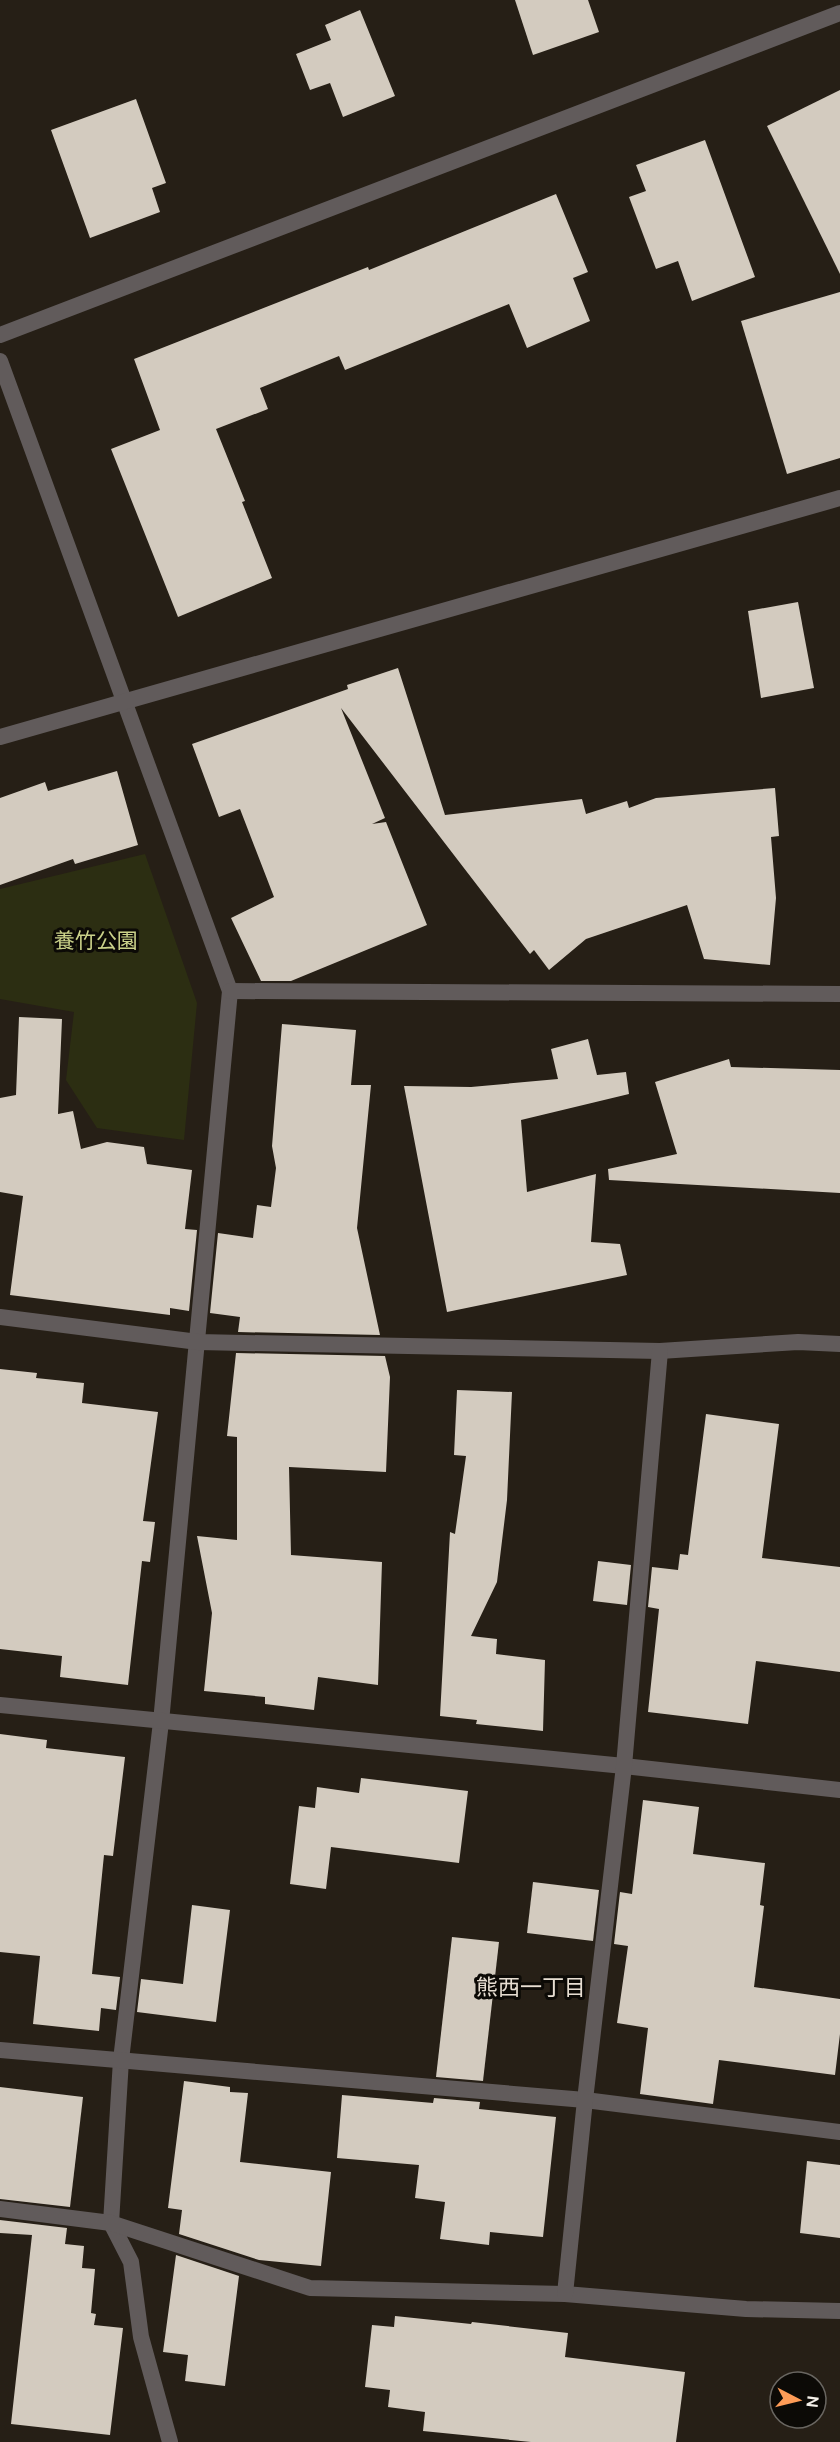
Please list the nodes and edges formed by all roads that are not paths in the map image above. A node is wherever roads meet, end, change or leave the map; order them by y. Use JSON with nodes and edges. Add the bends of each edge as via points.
{"nodes":[{"id":1,"x":840,"y":13,"type":"edge"},
{"id":2,"x":0,"y":335,"type":"edge"},
{"id":3,"x":0,"y":361,"type":"edge"},
{"id":4,"x":840,"y":498,"type":"edge"},
{"id":5,"x":126,"y":701,"type":"junction"},
{"id":6,"x":0,"y":737,"type":"edge"},
{"id":7,"x":230,"y":991,"type":"junction"},
{"id":8,"x":840,"y":994,"type":"edge"},
{"id":9,"x":0,"y":1317,"type":"edge"},
{"id":10,"x":198,"y":1342,"type":"junction"},
{"id":11,"x":840,"y":1344,"type":"edge"},
{"id":12,"x":660,"y":1351,"type":"junction"},
{"id":13,"x":0,"y":1705,"type":"edge"},
{"id":14,"x":161,"y":1722,"type":"junction"},
{"id":15,"x":624,"y":1766,"type":"junction"},
{"id":16,"x":840,"y":1790,"type":"edge"},
{"id":17,"x":0,"y":2050,"type":"edge"},
{"id":18,"x":122,"y":2060,"type":"junction"},
{"id":19,"x":585,"y":2100,"type":"junction"},
{"id":20,"x":840,"y":2132,"type":"edge"},
{"id":21,"x":0,"y":2209,"type":"edge"},
{"id":22,"x":111,"y":2223,"type":"junction"},
{"id":23,"x":565,"y":2294,"type":"junction"},
{"id":24,"x":840,"y":2311,"type":"edge"},
{"id":25,"x":170,"y":2442,"type":"edge"}],
"edges":[{"from":1,"to":2,"type":"street"},
{"from":3,"to":5,"type":"street"},
{"from":4,"to":5,"type":"street"},
{"from":5,"to":6,"type":"street"},
{"from":5,"to":7,"type":"street"},
{"from":7,"to":8,"type":"street"},
{"from":7,"to":10,"type":"street"},
{"from":9,"to":10,"type":"street"},
{"from":10,"to":12,"type":"street"},
{"from":10,"to":14,"type":"street"},
{"from":11,"to":12,"type":"street","via":[[798,1342]]},
{"from":12,"to":15,"type":"street"},
{"from":13,"to":14,"type":"street"},
{"from":14,"to":15,"type":"street"},
{"from":14,"to":18,"type":"street"},
{"from":15,"to":16,"type":"street"},
{"from":15,"to":19,"type":"street"},
{"from":17,"to":18,"type":"street"},
{"from":18,"to":19,"type":"street"},
{"from":18,"to":22,"type":"street"},
{"from":19,"to":20,"type":"street"},
{"from":19,"to":23,"type":"street"},
{"from":21,"to":22,"type":"street"},
{"from":22,"to":23,"type":"street","via":[[310,2288]]},
{"from":22,"to":25,"type":"street","via":[[131,2262],[141,2337]]},
{"from":23,"to":24,"type":"street"}]}
